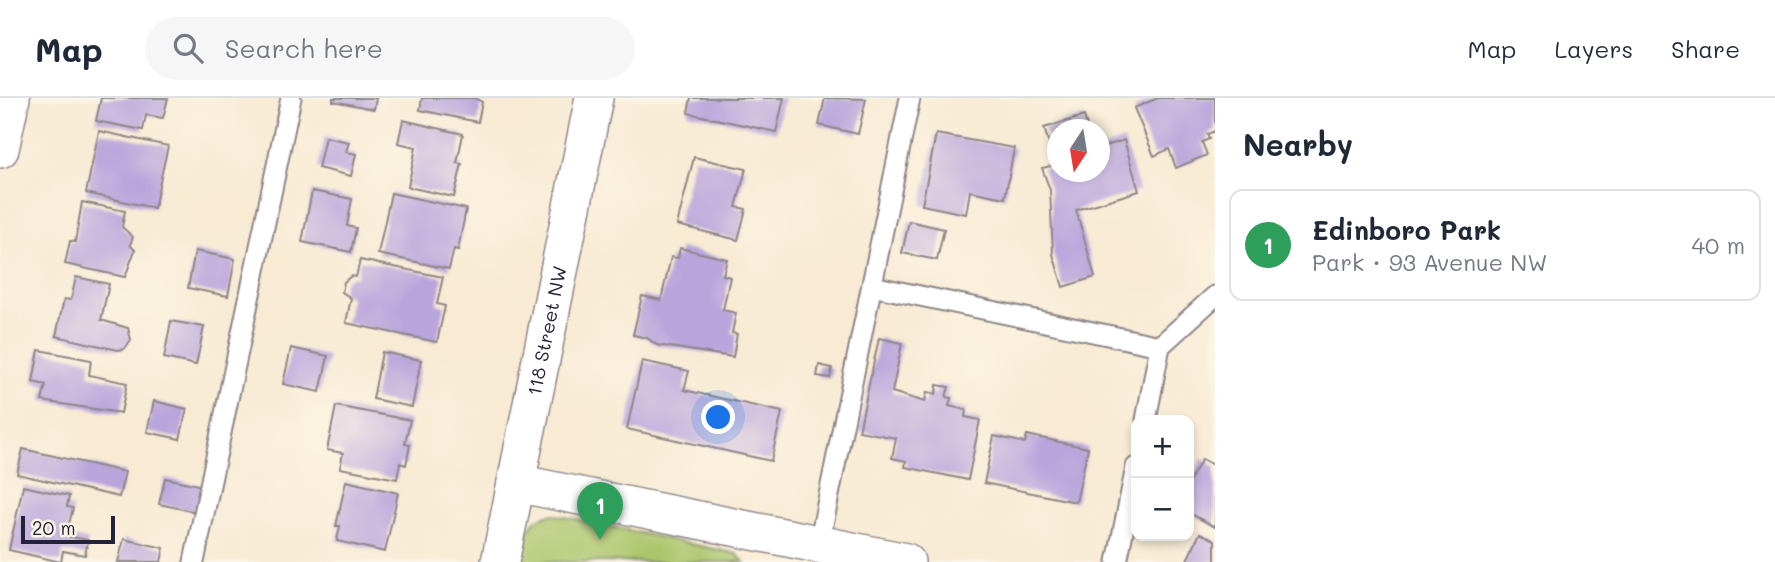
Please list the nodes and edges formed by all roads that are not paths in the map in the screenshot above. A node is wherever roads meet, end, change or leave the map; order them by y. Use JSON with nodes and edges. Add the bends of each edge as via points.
{"nodes":[{"id":1,"x":10,"y":98,"type":"edge"},
{"id":2,"x":291,"y":98,"type":"edge"},
{"id":3,"x":594,"y":98,"type":"edge"},
{"id":4,"x":911,"y":98,"type":"edge"},
{"id":5,"x":0,"y":149,"type":"edge"},
{"id":6,"x":872,"y":286,"type":"junction"},
{"id":7,"x":1215,"y":296,"type":"edge"},
{"id":8,"x":1160,"y":346,"type":"junction"},
{"id":9,"x":1147,"y":415,"type":"edge"},
{"id":10,"x":1134,"y":478,"type":"edge"},
{"id":11,"x":516,"y":483,"type":"junction"},
{"id":12,"x":819,"y":544,"type":"junction"},
{"id":13,"x":780,"y":550,"type":"edge"},
{"id":14,"x":194,"y":562,"type":"edge"},
{"id":15,"x":500,"y":562,"type":"edge"},
{"id":16,"x":906,"y":562,"type":"edge"},
{"id":17,"x":1117,"y":562,"type":"edge"}],
"edges":[{"from":1,"to":5,"type":"street"},
{"from":2,"to":14,"type":"lane"},
{"from":3,"to":11,"type":"street","name":"118 Street NW"},
{"from":4,"to":6,"type":"lane"},
{"from":6,"to":8,"type":"lane"},
{"from":6,"to":12,"type":"lane"},
{"from":7,"to":8,"type":"lane"},
{"from":8,"to":9,"type":"lane"},
{"from":10,"to":17,"type":"lane"},
{"from":11,"to":13,"type":"street"},
{"from":11,"to":15,"type":"street","name":"118 Street NW"},
{"from":12,"to":13,"type":"street"},
{"from":12,"to":16,"type":"street"}]}
